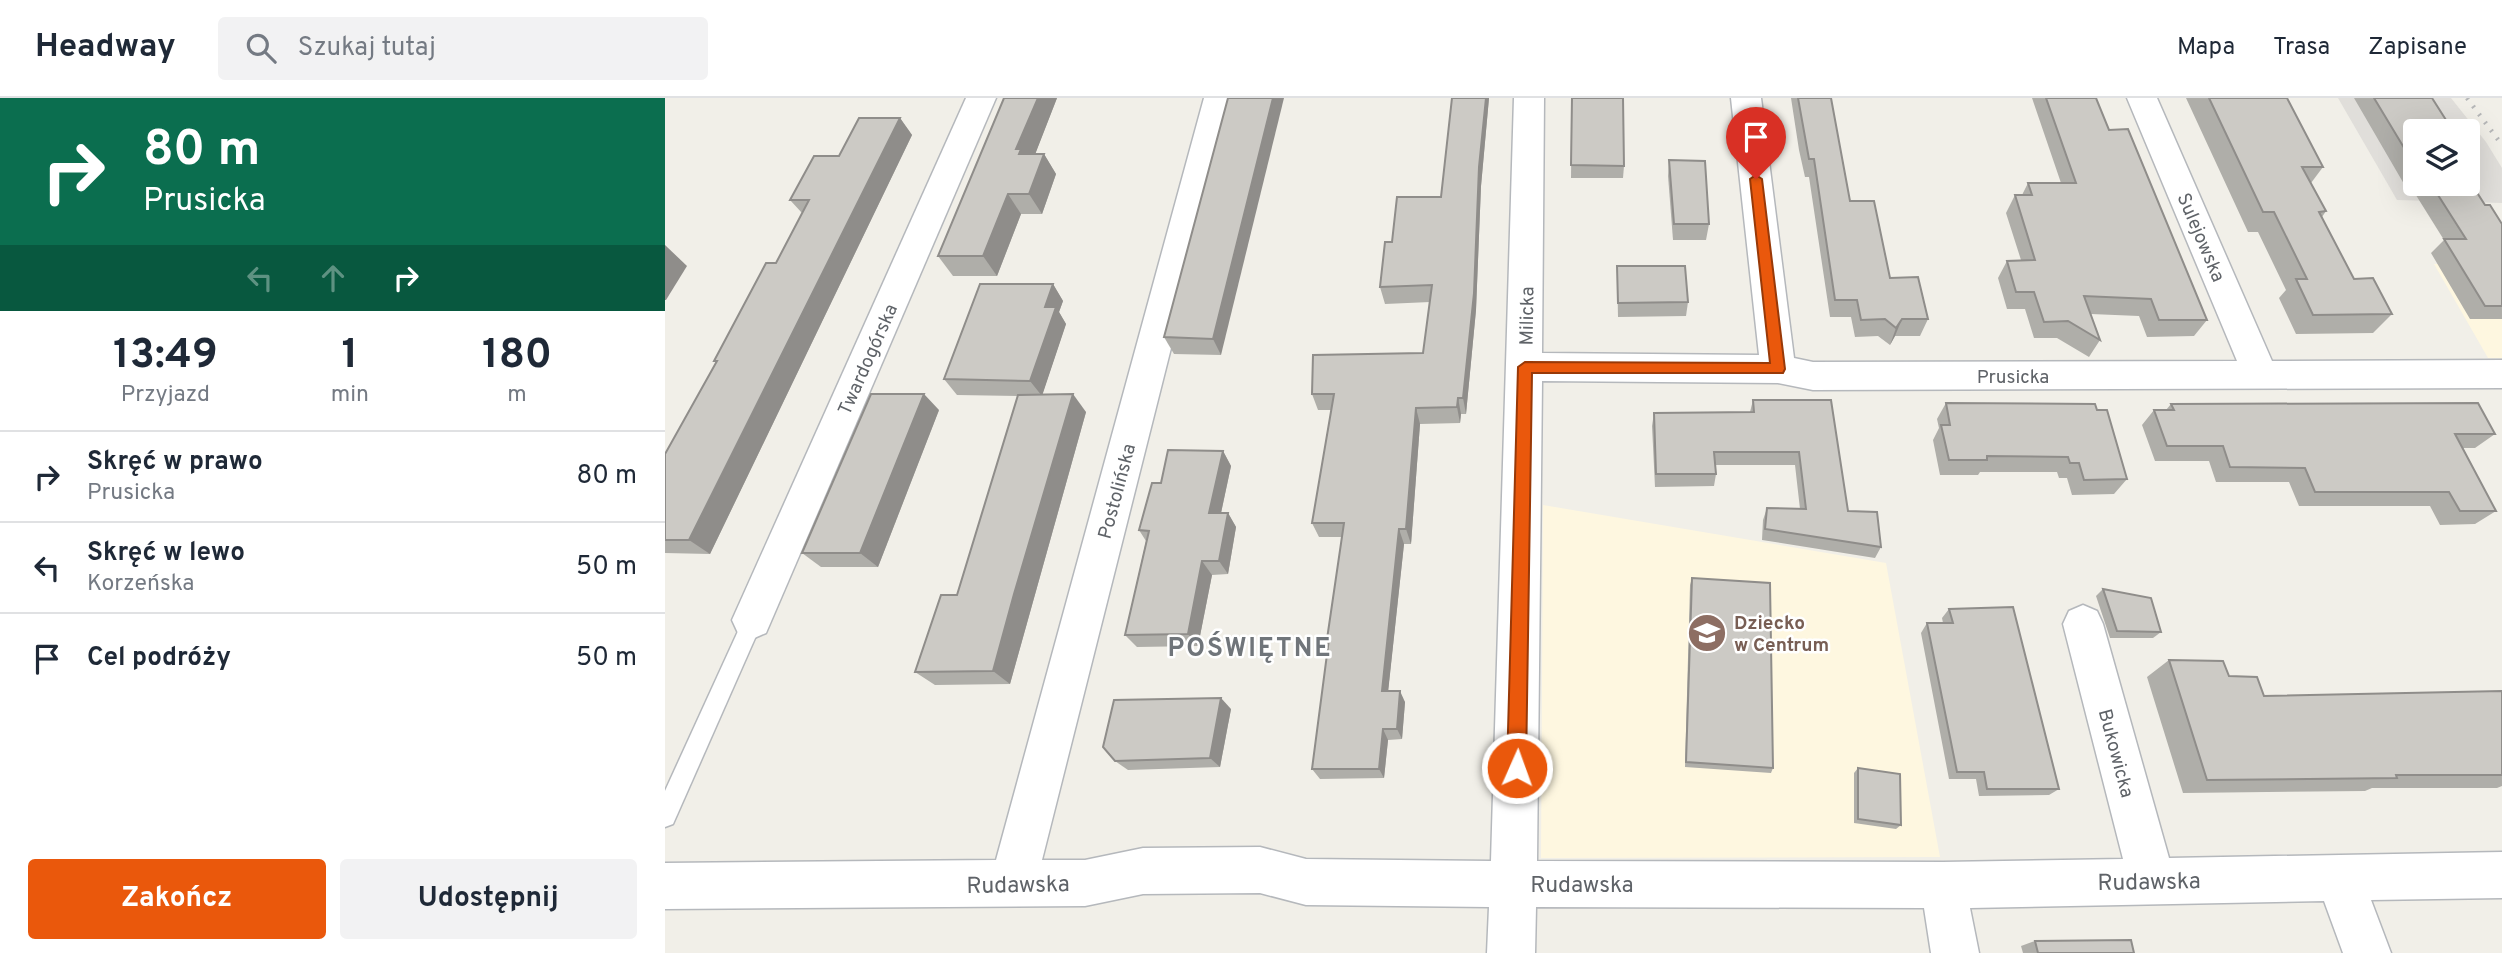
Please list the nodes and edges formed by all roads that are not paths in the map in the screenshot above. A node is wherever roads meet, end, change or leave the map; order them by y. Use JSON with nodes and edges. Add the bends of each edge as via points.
{"nodes":[{"id":1,"x":981,"y":98,"type":"edge"},
{"id":2,"x":1219,"y":98,"type":"edge"},
{"id":3,"x":1529,"y":98,"type":"edge"},
{"id":4,"x":1746,"y":98,"type":"edge"},
{"id":5,"x":2142,"y":98,"type":"edge"},
{"id":6,"x":1525,"y":367,"type":"junction"},
{"id":7,"x":1778,"y":369,"type":"junction"},
{"id":8,"x":2502,"y":374,"type":"edge"},
{"id":9,"x":2261,"y":376,"type":"junction"},
{"id":10,"x":2083,"y":624,"type":"dead end"},
{"id":11,"x":749,"y":628,"type":"joint"},
{"id":12,"x":665,"y":816,"type":"edge"},
{"id":13,"x":2502,"y":875,"type":"edge"},
{"id":14,"x":2339,"y":878,"type":"junction"},
{"id":15,"x":2152,"y":881,"type":"junction"},
{"id":16,"x":1013,"y":884,"type":"junction"},
{"id":17,"x":1513,"y":884,"type":"junction"},
{"id":18,"x":1943,"y":885,"type":"junction"},
{"id":19,"x":665,"y":886,"type":"edge"},
{"id":20,"x":1511,"y":953,"type":"edge"},
{"id":21,"x":1955,"y":953,"type":"edge"},
{"id":22,"x":2367,"y":953,"type":"edge"}],
"edges":[{"from":1,"to":11,"type":"street","name":"Twardogórska"},
{"from":2,"to":16,"type":"street","name":"Postolińska"},
{"from":3,"to":6,"type":"street","name":"Milicka"},
{"from":4,"to":7,"type":"street"},
{"from":5,"to":9,"type":"street","name":"Sulejowska"},
{"from":6,"to":7,"type":"street","name":"Prusicka"},
{"from":6,"to":17,"type":"street","name":"Milicka"},
{"from":7,"to":9,"type":"street","name":"Prusicka","via":[[1813,376]]},
{"from":8,"to":9,"type":"street","name":"Prusicka"},
{"from":10,"to":15,"type":"street","name":"Bukowicka"},
{"from":11,"to":12,"type":"lane","name":"Twardogórska"},
{"from":13,"to":14,"type":"street","name":"Rudawska"},
{"from":14,"to":15,"type":"street","name":"Rudawska"},
{"from":14,"to":22,"type":"street"},
{"from":15,"to":18,"type":"street","name":"Rudawska"},
{"from":16,"to":17,"type":"street","name":"Rudawska","via":[[1085,883],[1143,870],[1260,870],[1306,882]]},
{"from":16,"to":19,"type":"street","name":"Rudawska"},
{"from":17,"to":18,"type":"street","name":"Rudawska"},
{"from":17,"to":20,"type":"street","name":"Milicka"},
{"from":18,"to":21,"type":"street"}]}
